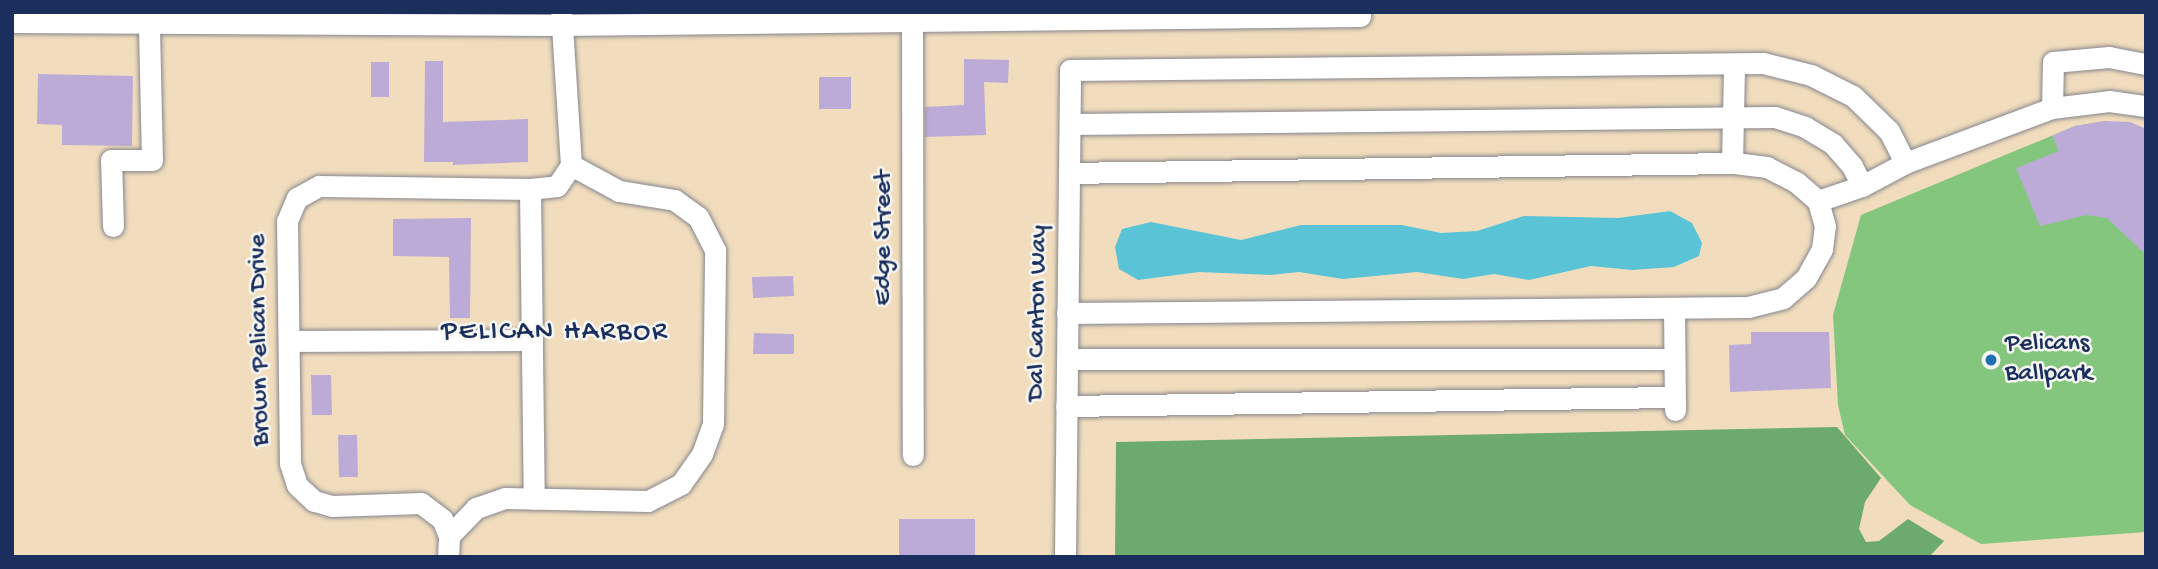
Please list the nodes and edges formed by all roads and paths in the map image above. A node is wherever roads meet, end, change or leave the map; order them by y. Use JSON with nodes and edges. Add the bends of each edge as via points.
{"nodes":[{"id":1,"x":1360,"y":14,"type":"edge"},
{"id":2,"x":561,"y":18,"type":"edge"},
{"id":3,"x":21,"y":19,"type":"edge"},
{"id":4,"x":912,"y":21,"type":"junction"},
{"id":5,"x":149,"y":23,"type":"junction"},
{"id":6,"x":2146,"y":64,"type":"edge"},
{"id":7,"x":1734,"y":66,"type":"junction"},
{"id":8,"x":2146,"y":106,"type":"edge"},
{"id":9,"x":2052,"y":108,"type":"junction"},
{"id":10,"x":1732,"y":117,"type":"junction"},
{"id":11,"x":1070,"y":124,"type":"junction"},
{"id":12,"x":1732,"y":163,"type":"junction"},
{"id":13,"x":1905,"y":163,"type":"junction"},
{"id":14,"x":571,"y":165,"type":"junction"},
{"id":15,"x":1069,"y":173,"type":"junction"},
{"id":16,"x":1862,"y":186,"type":"junction"},
{"id":17,"x":530,"y":190,"type":"junction"},
{"id":18,"x":1818,"y":201,"type":"junction"},
{"id":19,"x":113,"y":226,"type":"dead end"},
{"id":20,"x":1674,"y":308,"type":"junction"},
{"id":21,"x":1067,"y":313,"type":"junction"},
{"id":22,"x":532,"y":340,"type":"junction"},
{"id":23,"x":289,"y":341,"type":"junction"},
{"id":24,"x":1067,"y":359,"type":"junction"},
{"id":25,"x":1674,"y":359,"type":"junction"},
{"id":26,"x":1066,"y":406,"type":"junction"},
{"id":27,"x":913,"y":455,"type":"dead end"},
{"id":28,"x":534,"y":499,"type":"junction"},
{"id":29,"x":449,"y":546,"type":"edge"},
{"id":30,"x":1065,"y":557,"type":"edge"}],
"edges":[{"from":1,"to":4,"type":"street"},
{"from":2,"to":4,"type":"street"},
{"from":2,"to":5,"type":"street"},
{"from":2,"to":14,"type":"street"},
{"from":3,"to":5,"type":"street"},
{"from":4,"to":27,"type":"street","name":"Edge Street"},
{"from":5,"to":19,"type":"street","via":[[152,160],[111,160]]},
{"from":6,"to":9,"type":"street","via":[[2109,57],[2053,62]]},
{"from":7,"to":10,"type":"street"},
{"from":7,"to":11,"type":"street","name":"Dal Canton Way","via":[[1070,70]]},
{"from":7,"to":13,"type":"street","via":[[1763,63],[1811,75],[1853,96],[1889,131]]},
{"from":8,"to":9,"type":"street","via":[[2109,101]]},
{"from":9,"to":13,"type":"street"},
{"from":10,"to":11,"type":"street"},
{"from":10,"to":12,"type":"street"},
{"from":10,"to":16,"type":"street","via":[[1775,117],[1805,127],[1833,144]]},
{"from":11,"to":15,"type":"street","name":"Dal Canton Way"},
{"from":12,"to":15,"type":"street"},
{"from":12,"to":18,"type":"street","via":[[1767,167],[1796,182]]},
{"from":13,"to":16,"type":"street"},
{"from":14,"to":17,"type":"street","name":"Brown Pelican Drive","via":[[557,186]]},
{"from":14,"to":28,"type":"street","via":[[619,191],[674,200],[698,217],[715,250],[713,424],[702,454],[681,484],[648,501]]},
{"from":15,"to":21,"type":"street","name":"Dal Canton Way"},
{"from":16,"to":18,"type":"street"},
{"from":17,"to":22,"type":"street"},
{"from":17,"to":23,"type":"street","name":"Brown Pelican Drive","via":[[319,186],[297,198],[287,221]]},
{"from":18,"to":20,"type":"street","via":[[1825,226],[1822,249],[1806,278],[1783,298],[1748,307]]},
{"from":20,"to":21,"type":"street"},
{"from":20,"to":25,"type":"street"},
{"from":21,"to":24,"type":"street","name":"Dal Canton Way"},
{"from":22,"to":23,"type":"street"},
{"from":22,"to":28,"type":"street"},
{"from":23,"to":29,"type":"street","name":"Brown Pelican Drive","via":[[290,463],[297,485],[314,500],[332,506],[421,503],[442,519]]},
{"from":24,"to":25,"type":"street"},
{"from":24,"to":26,"type":"street","name":"Dal Canton Way"},
{"from":25,"to":26,"type":"street","via":[[1674,404]]},
{"from":26,"to":30,"type":"street","name":"Dal Canton Way"},
{"from":28,"to":29,"type":"street","via":[[505,498],[476,508]]}]}
